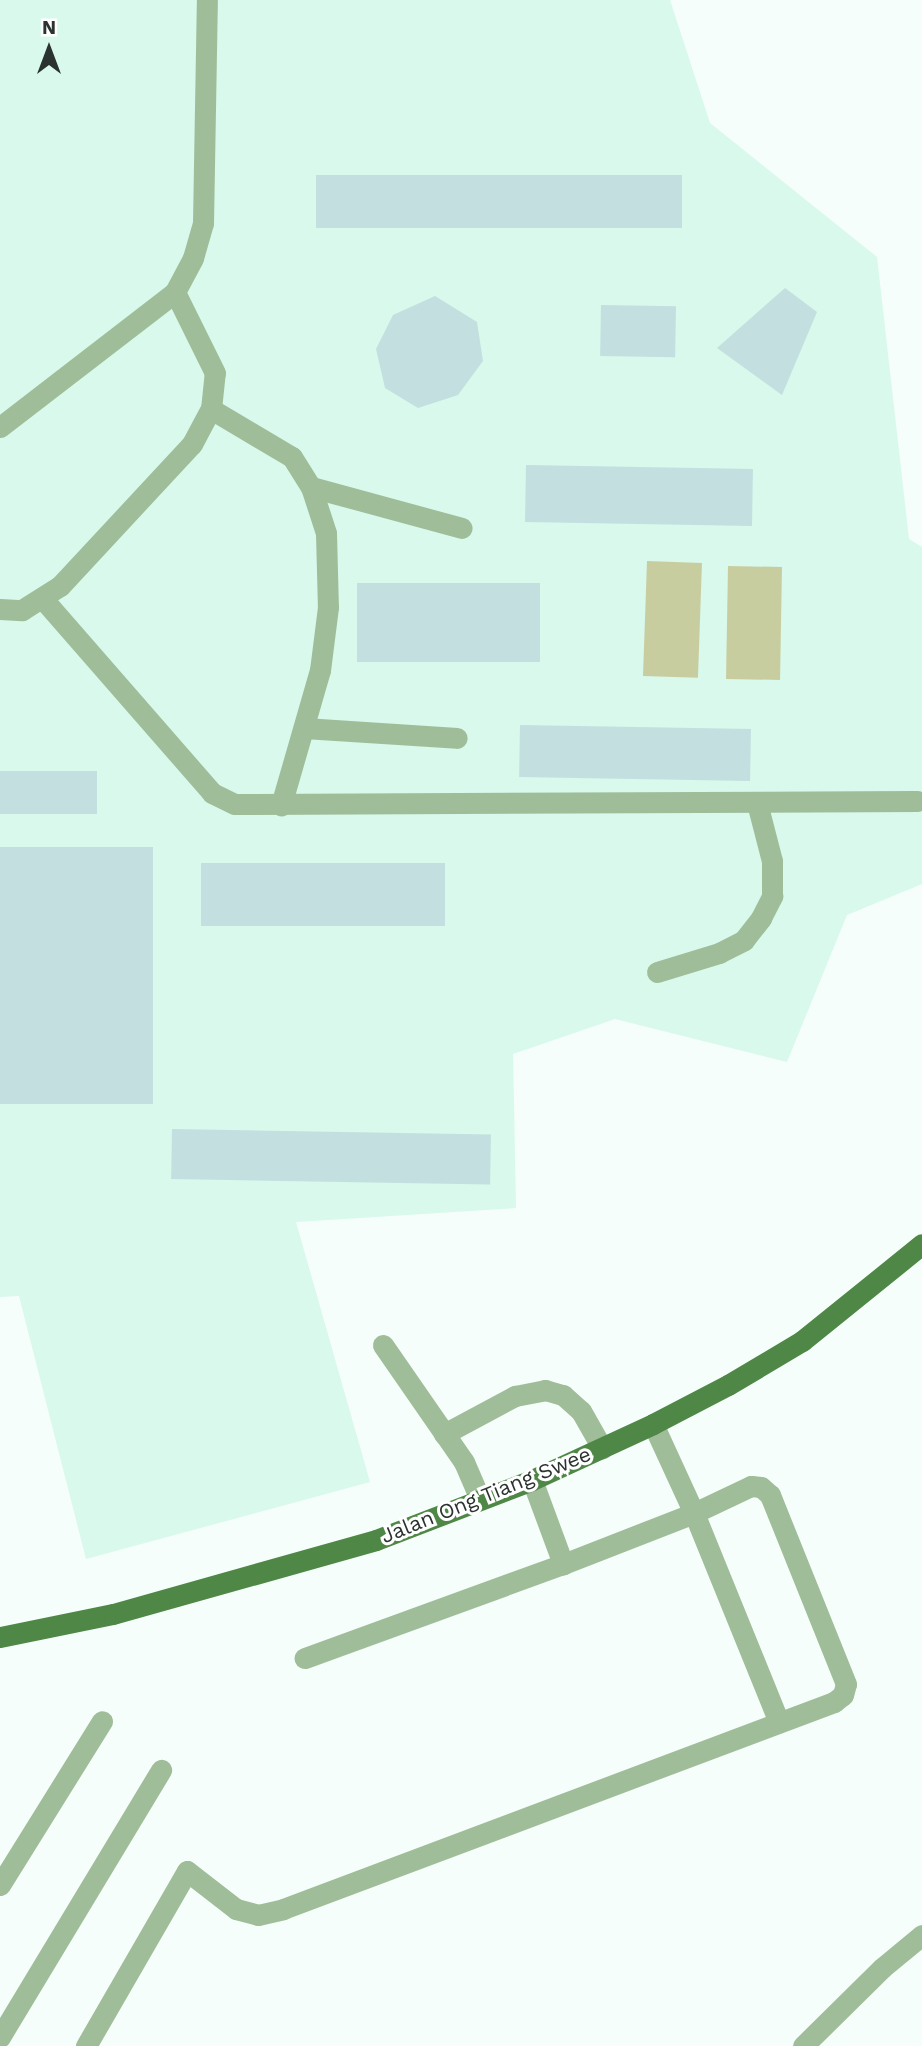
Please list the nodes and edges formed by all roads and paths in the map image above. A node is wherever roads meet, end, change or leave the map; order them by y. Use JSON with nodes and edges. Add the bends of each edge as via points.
{"nodes":[{"id":1,"x":207,"y":0,"type":"edge"},
{"id":2,"x":175,"y":292,"type":"junction"},
{"id":3,"x":211,"y":409,"type":"junction"},
{"id":4,"x":0,"y":427,"type":"edge"},
{"id":5,"x":311,"y":487,"type":"junction"},
{"id":6,"x":462,"y":528,"type":"dead end"},
{"id":7,"x":43,"y":599,"type":"junction"},
{"id":8,"x":0,"y":610,"type":"edge"},
{"id":9,"x":304,"y":728,"type":"junction"},
{"id":10,"x":457,"y":738,"type":"dead end"},
{"id":11,"x":917,"y":802,"type":"dead end"},
{"id":12,"x":757,"y":803,"type":"junction"},
{"id":13,"x":281,"y":805,"type":"junction"},
{"id":14,"x":657,"y":972,"type":"dead end"},
{"id":15,"x":922,"y":1244,"type":"edge"},
{"id":16,"x":383,"y":1345,"type":"dead end"},
{"id":17,"x":653,"y":1424,"type":"junction"},
{"id":18,"x":444,"y":1434,"type":"junction"},
{"id":19,"x":602,"y":1448,"type":"junction"},
{"id":20,"x":532,"y":1480,"type":"junction"},
{"id":21,"x":480,"y":1499,"type":"junction"},
{"id":22,"x":694,"y":1513,"type":"junction"},
{"id":23,"x":563,"y":1564,"type":"junction"},
{"id":24,"x":0,"y":1637,"type":"edge"},
{"id":25,"x":305,"y":1658,"type":"dead end"},
{"id":26,"x":102,"y":1721,"type":"dead end"},
{"id":27,"x":779,"y":1722,"type":"junction"},
{"id":28,"x":161,"y":1770,"type":"dead end"},
{"id":29,"x":0,"y":1885,"type":"edge"},
{"id":30,"x":922,"y":1935,"type":"edge"},
{"id":31,"x":0,"y":2037,"type":"edge"},
{"id":32,"x":86,"y":2046,"type":"edge"},
{"id":33,"x":803,"y":2046,"type":"edge"}],
"edges":[{"from":1,"to":2,"type":"street","via":[[203,223],[193,258]]},
{"from":2,"to":3,"type":"street","via":[[215,373]]},
{"from":2,"to":4,"type":"street"},
{"from":3,"to":5,"type":"street","via":[[292,457]]},
{"from":3,"to":7,"type":"street","via":[[192,444]]},
{"from":5,"to":6,"type":"street"},
{"from":5,"to":9,"type":"street","via":[[326,533],[328,607],[320,670]]},
{"from":7,"to":8,"type":"street","via":[[22,610]]},
{"from":7,"to":13,"type":"street","via":[[212,793],[235,804]]},
{"from":9,"to":10,"type":"street"},
{"from":9,"to":13,"type":"street"},
{"from":11,"to":12,"type":"street"},
{"from":12,"to":13,"type":"street"},
{"from":12,"to":14,"type":"street","via":[[772,861],[772,896],[761,918],[744,940],[719,953]]},
{"from":15,"to":17,"type":"main road","name":"Jalan Ong Tiang Swee","via":[[802,1341]]},
{"from":16,"to":18,"type":"street"},
{"from":17,"to":19,"type":"main road","name":"Jalan Ong Tiang Swee"},
{"from":17,"to":22,"type":"street"},
{"from":18,"to":19,"type":"street","via":[[515,1396],[545,1390],[563,1395],[581,1411]]},
{"from":18,"to":21,"type":"street","via":[[464,1462]]},
{"from":19,"to":20,"type":"main road","name":"Jalan Ong Tiang Swee"},
{"from":20,"to":21,"type":"main road","name":"Jalan Ong Tiang Swee"},
{"from":20,"to":23,"type":"street"},
{"from":21,"to":24,"type":"main road","name":"Jalan Ong Tiang Swee","via":[[376,1540],[113,1614]]},
{"from":22,"to":23,"type":"street"},
{"from":22,"to":27,"type":"street"},
{"from":22,"to":27,"type":"street","via":[[751,1486],[770,1495],[846,1684],[843,1695],[834,1702]]},
{"from":23,"to":25,"type":"street"},
{"from":26,"to":29,"type":"street"},
{"from":27,"to":32,"type":"street","via":[[283,1909],[258,1915],[236,1909],[187,1871]]},
{"from":28,"to":31,"type":"street"},
{"from":30,"to":33,"type":"street"}]}
